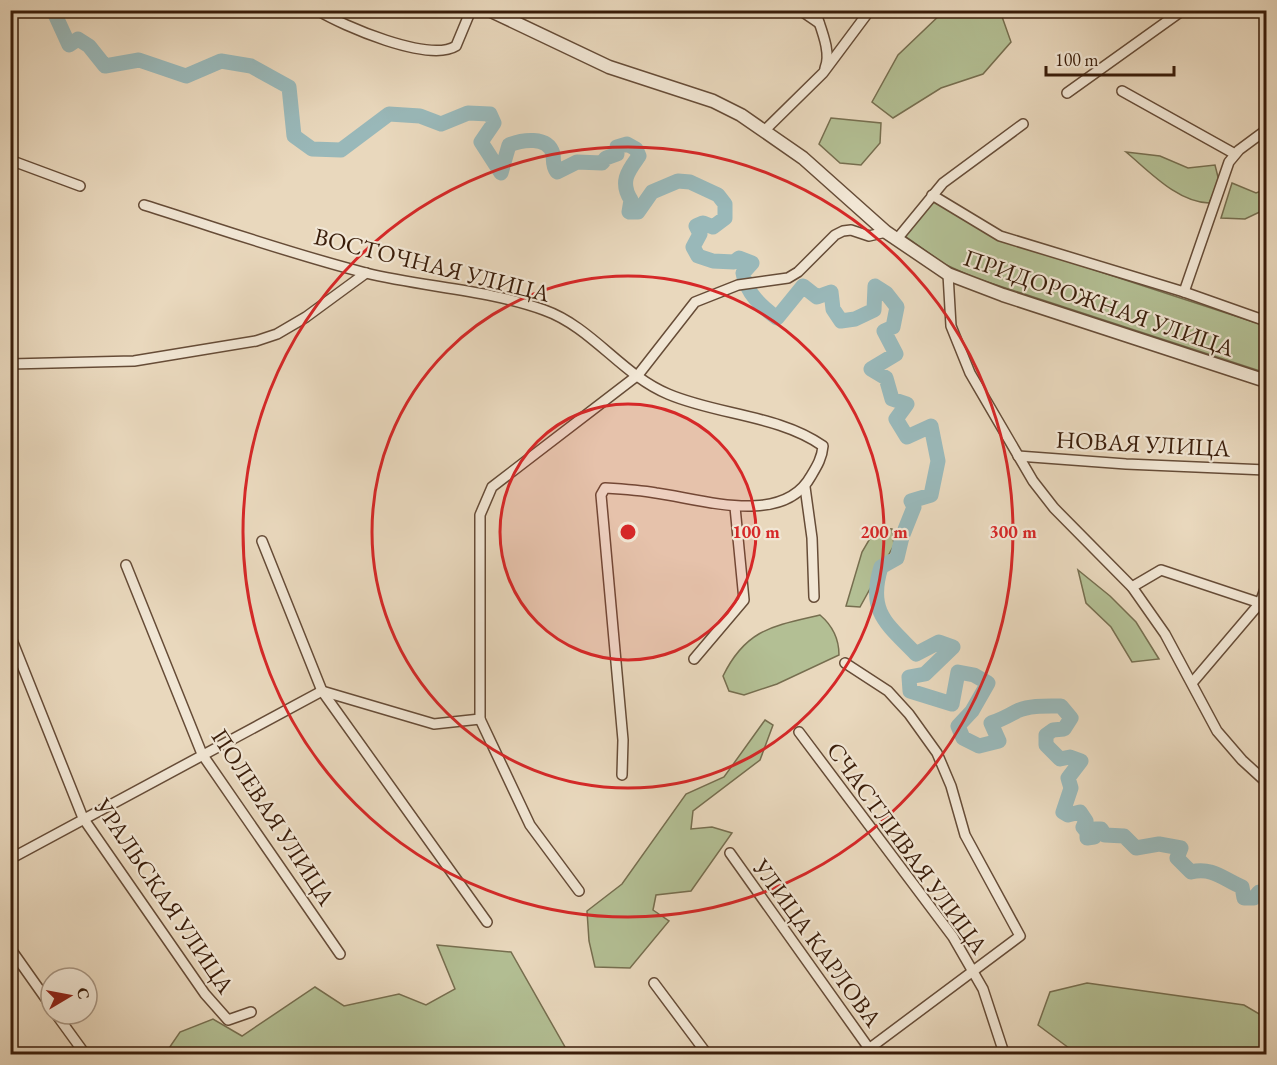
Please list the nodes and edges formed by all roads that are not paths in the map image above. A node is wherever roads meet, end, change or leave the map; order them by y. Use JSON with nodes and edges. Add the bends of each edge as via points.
{"nodes":[{"id":1,"x":317,"y":10,"type":"edge"},
{"id":2,"x":471,"y":10,"type":"edge"},
{"id":3,"x":489,"y":10,"type":"edge"},
{"id":4,"x":800,"y":10,"type":"edge"},
{"id":5,"x":815,"y":10,"type":"edge"},
{"id":6,"x":870,"y":10,"type":"edge"},
{"id":7,"x":1183,"y":10,"type":"edge"},
{"id":8,"x":819,"y":23,"type":"junction"},
{"id":9,"x":823,"y":74,"type":"junction"},
{"id":10,"x":1122,"y":91,"type":"dead end"},
{"id":11,"x":1067,"y":93,"type":"dead end"},
{"id":12,"x":1023,"y":123,"type":"dead end"},
{"id":13,"x":765,"y":130,"type":"junction"},
{"id":14,"x":1266,"y":130,"type":"edge"},
{"id":15,"x":1235,"y":154,"type":"junction"},
{"id":16,"x":10,"y":160,"type":"edge"},
{"id":17,"x":80,"y":186,"type":"dead end"},
{"id":18,"x":932,"y":195,"type":"junction"},
{"id":19,"x":144,"y":205,"type":"dead end"},
{"id":20,"x":886,"y":232,"type":"junction"},
{"id":21,"x":897,"y":239,"type":"junction"},
{"id":22,"x":366,"y":273,"type":"junction"},
{"id":23,"x":948,"y":274,"type":"junction"},
{"id":24,"x":1184,"y":292,"type":"junction"},
{"id":25,"x":1266,"y":321,"type":"edge"},
{"id":26,"x":10,"y":364,"type":"edge"},
{"id":27,"x":638,"y":375,"type":"junction"},
{"id":28,"x":1266,"y":381,"type":"edge"},
{"id":29,"x":1018,"y":456,"type":"junction"},
{"id":30,"x":1266,"y":470,"type":"edge"},
{"id":31,"x":805,"y":488,"type":"junction"},
{"id":32,"x":735,"y":507,"type":"junction"},
{"id":33,"x":262,"y":541,"type":"dead end"},
{"id":34,"x":126,"y":565,"type":"dead end"},
{"id":35,"x":1132,"y":586,"type":"junction"},
{"id":36,"x":1266,"y":586,"type":"edge"},
{"id":37,"x":814,"y":597,"type":"dead end"},
{"id":38,"x":1263,"y":604,"type":"edge"},
{"id":39,"x":10,"y":635,"type":"edge"},
{"id":40,"x":694,"y":659,"type":"dead end"},
{"id":41,"x":845,"y":663,"type":"dead end"},
{"id":42,"x":1192,"y":683,"type":"junction"},
{"id":43,"x":322,"y":691,"type":"junction"},
{"id":44,"x":480,"y":719,"type":"junction"},
{"id":45,"x":799,"y":732,"type":"dead end"},
{"id":46,"x":202,"y":754,"type":"junction"},
{"id":47,"x":622,"y":776,"type":"dead end"},
{"id":48,"x":1266,"y":782,"type":"edge"},
{"id":49,"x":83,"y":818,"type":"junction"},
{"id":50,"x":729,"y":853,"type":"dead end"},
{"id":51,"x":10,"y":859,"type":"edge"},
{"id":52,"x":579,"y":891,"type":"dead end"},
{"id":53,"x":486,"y":922,"type":"dead end"},
{"id":54,"x":10,"y":948,"type":"edge"},
{"id":55,"x":340,"y":954,"type":"dead end"},
{"id":56,"x":973,"y":973,"type":"junction"},
{"id":57,"x":654,"y":984,"type":"dead end"},
{"id":58,"x":39,"y":989,"type":"edge"},
{"id":59,"x":251,"y":1012,"type":"dead end"},
{"id":60,"x":64,"y":1026,"type":"edge"},
{"id":61,"x":868,"y":1053,"type":"edge"},
{"id":62,"x":84,"y":1054,"type":"edge"},
{"id":63,"x":707,"y":1054,"type":"edge"},
{"id":64,"x":1007,"y":1054,"type":"edge"}],
"edges":[{"from":1,"to":2,"type":"street","via":[[394,44],[441,51],[456,46]]},
{"from":3,"to":13,"type":"street","name":"ПРИДОРОЖНАЯ УЛИЦА","via":[[609,67],[713,101]]},
{"from":4,"to":8,"type":"street"},
{"from":5,"to":8,"type":"street"},
{"from":6,"to":9,"type":"street"},
{"from":7,"to":11,"type":"street"},
{"from":8,"to":9,"type":"street","via":[[827,62]]},
{"from":9,"to":13,"type":"street"},
{"from":10,"to":15,"type":"street"},
{"from":12,"to":18,"type":"street","via":[[958,170]]},
{"from":13,"to":20,"type":"street","name":"ПРИДОРОЖНАЯ УЛИЦА","via":[[803,158]]},
{"from":14,"to":15,"type":"street"},
{"from":15,"to":24,"type":"street"},
{"from":16,"to":17,"type":"street"},
{"from":18,"to":21,"type":"street"},
{"from":18,"to":24,"type":"street","via":[[1000,236]]},
{"from":19,"to":22,"type":"street","name":"ВОСТОЧНАЯ УЛИЦА"},
{"from":20,"to":21,"type":"street","name":"ПРИДОРОЖНАЯ УЛИЦА"},
{"from":20,"to":27,"type":"street","via":[[869,236],[843,231],[788,278],[738,285],[695,302]]},
{"from":21,"to":23,"type":"street","name":"ПРИДОРОЖНАЯ УЛИЦА"},
{"from":22,"to":26,"type":"street","via":[[306,317],[256,341],[134,361]]},
{"from":22,"to":27,"type":"street","name":"ВОСТОЧНАЯ УЛИЦА","via":[[545,310],[574,325]]},
{"from":23,"to":28,"type":"street","name":"ПРИДОРОЖНАЯ УЛИЦА"},
{"from":23,"to":29,"type":"street","via":[[951,326],[970,373]]},
{"from":24,"to":25,"type":"street"},
{"from":27,"to":31,"type":"street","name":"ВОСТОЧНАЯ УЛИЦА","via":[[662,392],[687,402],[772,424],[823,446],[822,457]]},
{"from":27,"to":44,"type":"street","via":[[492,486],[480,516]]},
{"from":29,"to":30,"type":"street","name":"НОВАЯ УЛИЦА"},
{"from":29,"to":35,"type":"street","via":[[1054,508]]},
{"from":31,"to":32,"type":"street","via":[[762,506]]},
{"from":31,"to":37,"type":"street"},
{"from":32,"to":40,"type":"street","via":[[744,600]]},
{"from":32,"to":47,"type":"street","via":[[655,492],[605,488],[601,495],[623,740]]},
{"from":33,"to":43,"type":"street"},
{"from":34,"to":46,"type":"street","name":"ПОЛЕВАЯ УЛИЦА"},
{"from":35,"to":38,"type":"street","via":[[1161,570]]},
{"from":35,"to":42,"type":"street"},
{"from":36,"to":38,"type":"street"},
{"from":38,"to":42,"type":"street"},
{"from":39,"to":49,"type":"street","name":"УРАЛЬСКАЯ УЛИЦА"},
{"from":41,"to":56,"type":"street","via":[[888,691],[937,753],[965,835],[1020,936]]},
{"from":42,"to":48,"type":"street","via":[[1217,731]]},
{"from":43,"to":44,"type":"street","via":[[434,724]]},
{"from":43,"to":46,"type":"street"},
{"from":43,"to":53,"type":"street"},
{"from":44,"to":52,"type":"street","via":[[530,825]]},
{"from":45,"to":56,"type":"street","name":"СЧАСТЛИВАЯ УЛИЦА","via":[[953,938]]},
{"from":46,"to":49,"type":"street"},
{"from":46,"to":55,"type":"street","name":"ПОЛЕВАЯ УЛИЦА"},
{"from":49,"to":51,"type":"street"},
{"from":49,"to":59,"type":"street","name":"УРАЛЬСКАЯ УЛИЦА","via":[[205,994],[228,1020]]},
{"from":50,"to":61,"type":"street","name":"УЛИЦА КАРЛОВА"},
{"from":54,"to":58,"type":"street"},
{"from":56,"to":61,"type":"street"},
{"from":56,"to":64,"type":"street","name":"СЧАСТЛИВАЯ УЛИЦА","via":[[983,989]]},
{"from":57,"to":63,"type":"street"},
{"from":60,"to":62,"type":"street"}]}
